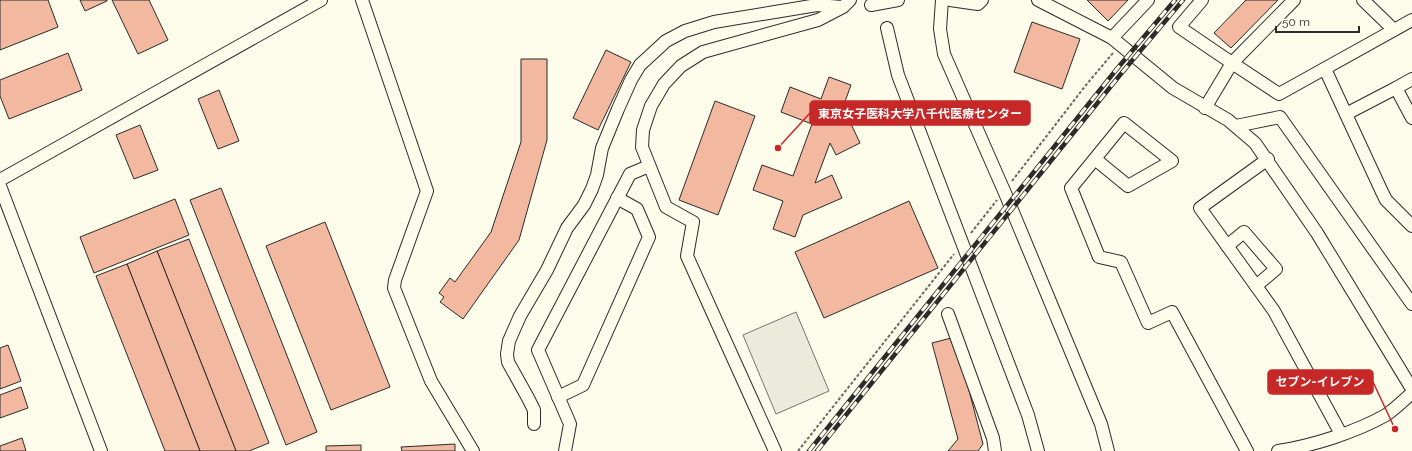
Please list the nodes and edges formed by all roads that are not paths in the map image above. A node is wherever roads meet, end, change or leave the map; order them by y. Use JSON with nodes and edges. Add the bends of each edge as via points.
{"nodes":[{"id":1,"x":321,"y":0,"type":"edge"},
{"id":2,"x":362,"y":0,"type":"edge"},
{"id":3,"x":898,"y":0,"type":"edge"},
{"id":4,"x":942,"y":0,"type":"edge"},
{"id":5,"x":950,"y":0,"type":"edge"},
{"id":6,"x":982,"y":0,"type":"edge"},
{"id":7,"x":1038,"y":0,"type":"edge"},
{"id":8,"x":1148,"y":0,"type":"edge"},
{"id":9,"x":1202,"y":0,"type":"edge"},
{"id":10,"x":1294,"y":0,"type":"edge"},
{"id":11,"x":1363,"y":0,"type":"edge"},
{"id":12,"x":846,"y":3,"type":"edge"},
{"id":13,"x":870,"y":5,"type":"dead end"},
{"id":14,"x":1412,"y":20,"type":"edge"},
{"id":15,"x":887,"y":28,"type":"dead end"},
{"id":16,"x":1394,"y":30,"type":"junction"},
{"id":17,"x":1116,"y":41,"type":"junction"},
{"id":18,"x":1232,"y":63,"type":"junction"},
{"id":19,"x":1325,"y":69,"type":"junction"},
{"id":20,"x":1412,"y":79,"type":"edge"},
{"id":21,"x":1396,"y":88,"type":"junction"},
{"id":22,"x":1205,"y":108,"type":"junction"},
{"id":23,"x":1346,"y":114,"type":"junction"},
{"id":24,"x":1412,"y":118,"type":"edge"},
{"id":25,"x":1236,"y":126,"type":"junction"},
{"id":26,"x":1095,"y":159,"type":"junction"},
{"id":27,"x":1268,"y":159,"type":"junction"},
{"id":28,"x":649,"y":166,"type":"junction"},
{"id":29,"x":0,"y":180,"type":"edge"},
{"id":30,"x":0,"y":186,"type":"edge"},
{"id":31,"x":617,"y":198,"type":"junction"},
{"id":32,"x":1412,"y":226,"type":"edge"},
{"id":33,"x":1227,"y":246,"type":"junction"},
{"id":34,"x":1256,"y":286,"type":"junction"},
{"id":35,"x":1412,"y":304,"type":"edge"},
{"id":36,"x":948,"y":314,"type":"dead end"},
{"id":37,"x":1412,"y":389,"type":"edge"},
{"id":38,"x":1412,"y":393,"type":"edge"},
{"id":39,"x":558,"y":397,"type":"junction"},
{"id":40,"x":534,"y":424,"type":"dead end"},
{"id":41,"x":1341,"y":434,"type":"junction"},
{"id":42,"x":100,"y":451,"type":"edge"},
{"id":43,"x":473,"y":451,"type":"edge"},
{"id":44,"x":565,"y":451,"type":"edge"},
{"id":45,"x":775,"y":451,"type":"edge"},
{"id":46,"x":995,"y":451,"type":"edge"},
{"id":47,"x":1038,"y":451,"type":"edge"},
{"id":48,"x":1108,"y":451,"type":"edge"},
{"id":49,"x":1247,"y":451,"type":"edge"},
{"id":50,"x":1278,"y":451,"type":"edge"}],
"edges":[{"from":1,"to":29,"type":"street"},
{"from":2,"to":43,"type":"street","via":[[427,191],[394,288],[431,381]]},
{"from":3,"to":13,"type":"street"},
{"from":4,"to":48,"type":"street","via":[[940,29],[944,54],[1101,424]]},
{"from":5,"to":6,"type":"street","via":[[978,4]]},
{"from":7,"to":17,"type":"street"},
{"from":8,"to":17,"type":"street"},
{"from":9,"to":18,"type":"street","via":[[1179,26]]},
{"from":10,"to":18,"type":"street"},
{"from":11,"to":16,"type":"street"},
{"from":12,"to":28,"type":"street","via":[[818,20],[703,52],[681,66],[664,84],[651,106],[643,130],[642,147]]},
{"from":12,"to":40,"type":"street","via":[[817,5],[714,22],[685,31],[666,41],[640,65],[602,148],[592,189],[567,228],[509,341],[508,362],[534,410]]},
{"from":14,"to":16,"type":"street"},
{"from":15,"to":47,"type":"street","via":[[898,75],[1028,415]]},
{"from":16,"to":19,"type":"street"},
{"from":17,"to":22,"type":"street","via":[[1173,88]]},
{"from":18,"to":19,"type":"street","via":[[1279,94]]},
{"from":18,"to":22,"type":"street"},
{"from":19,"to":23,"type":"street"},
{"from":20,"to":21,"type":"street"},
{"from":21,"to":23,"type":"street"},
{"from":21,"to":24,"type":"street"},
{"from":22,"to":25,"type":"street"},
{"from":23,"to":32,"type":"street","via":[[1386,200]]},
{"from":25,"to":27,"type":"street"},
{"from":25,"to":35,"type":"street","via":[[1280,117]]},
{"from":26,"to":26,"type":"street","via":[[1124,123],[1172,161],[1128,186]]},
{"from":26,"to":49,"type":"street","via":[[1071,188],[1099,257],[1121,262],[1148,323],[1172,312]]},
{"from":27,"to":33,"type":"street","via":[[1200,208]]},
{"from":27,"to":37,"type":"street","via":[[1317,232]]},
{"from":28,"to":31,"type":"street","via":[[630,174]]},
{"from":28,"to":45,"type":"street","via":[[666,207],[693,222],[687,256]]},
{"from":30,"to":42,"type":"street"},
{"from":31,"to":39,"type":"street","via":[[538,350]]},
{"from":31,"to":39,"type":"street","via":[[637,209],[649,237],[583,385]]},
{"from":33,"to":34,"type":"street"},
{"from":33,"to":34,"type":"street","via":[[1244,232],[1276,268]]},
{"from":34,"to":41,"type":"street","via":[[1274,311]]},
{"from":36,"to":46,"type":"street","via":[[993,438]]},
{"from":38,"to":41,"type":"street","via":[[1387,414]]},
{"from":39,"to":44,"type":"street","via":[[570,424]]},
{"from":41,"to":50,"type":"street","via":[[1297,448]]}]}
